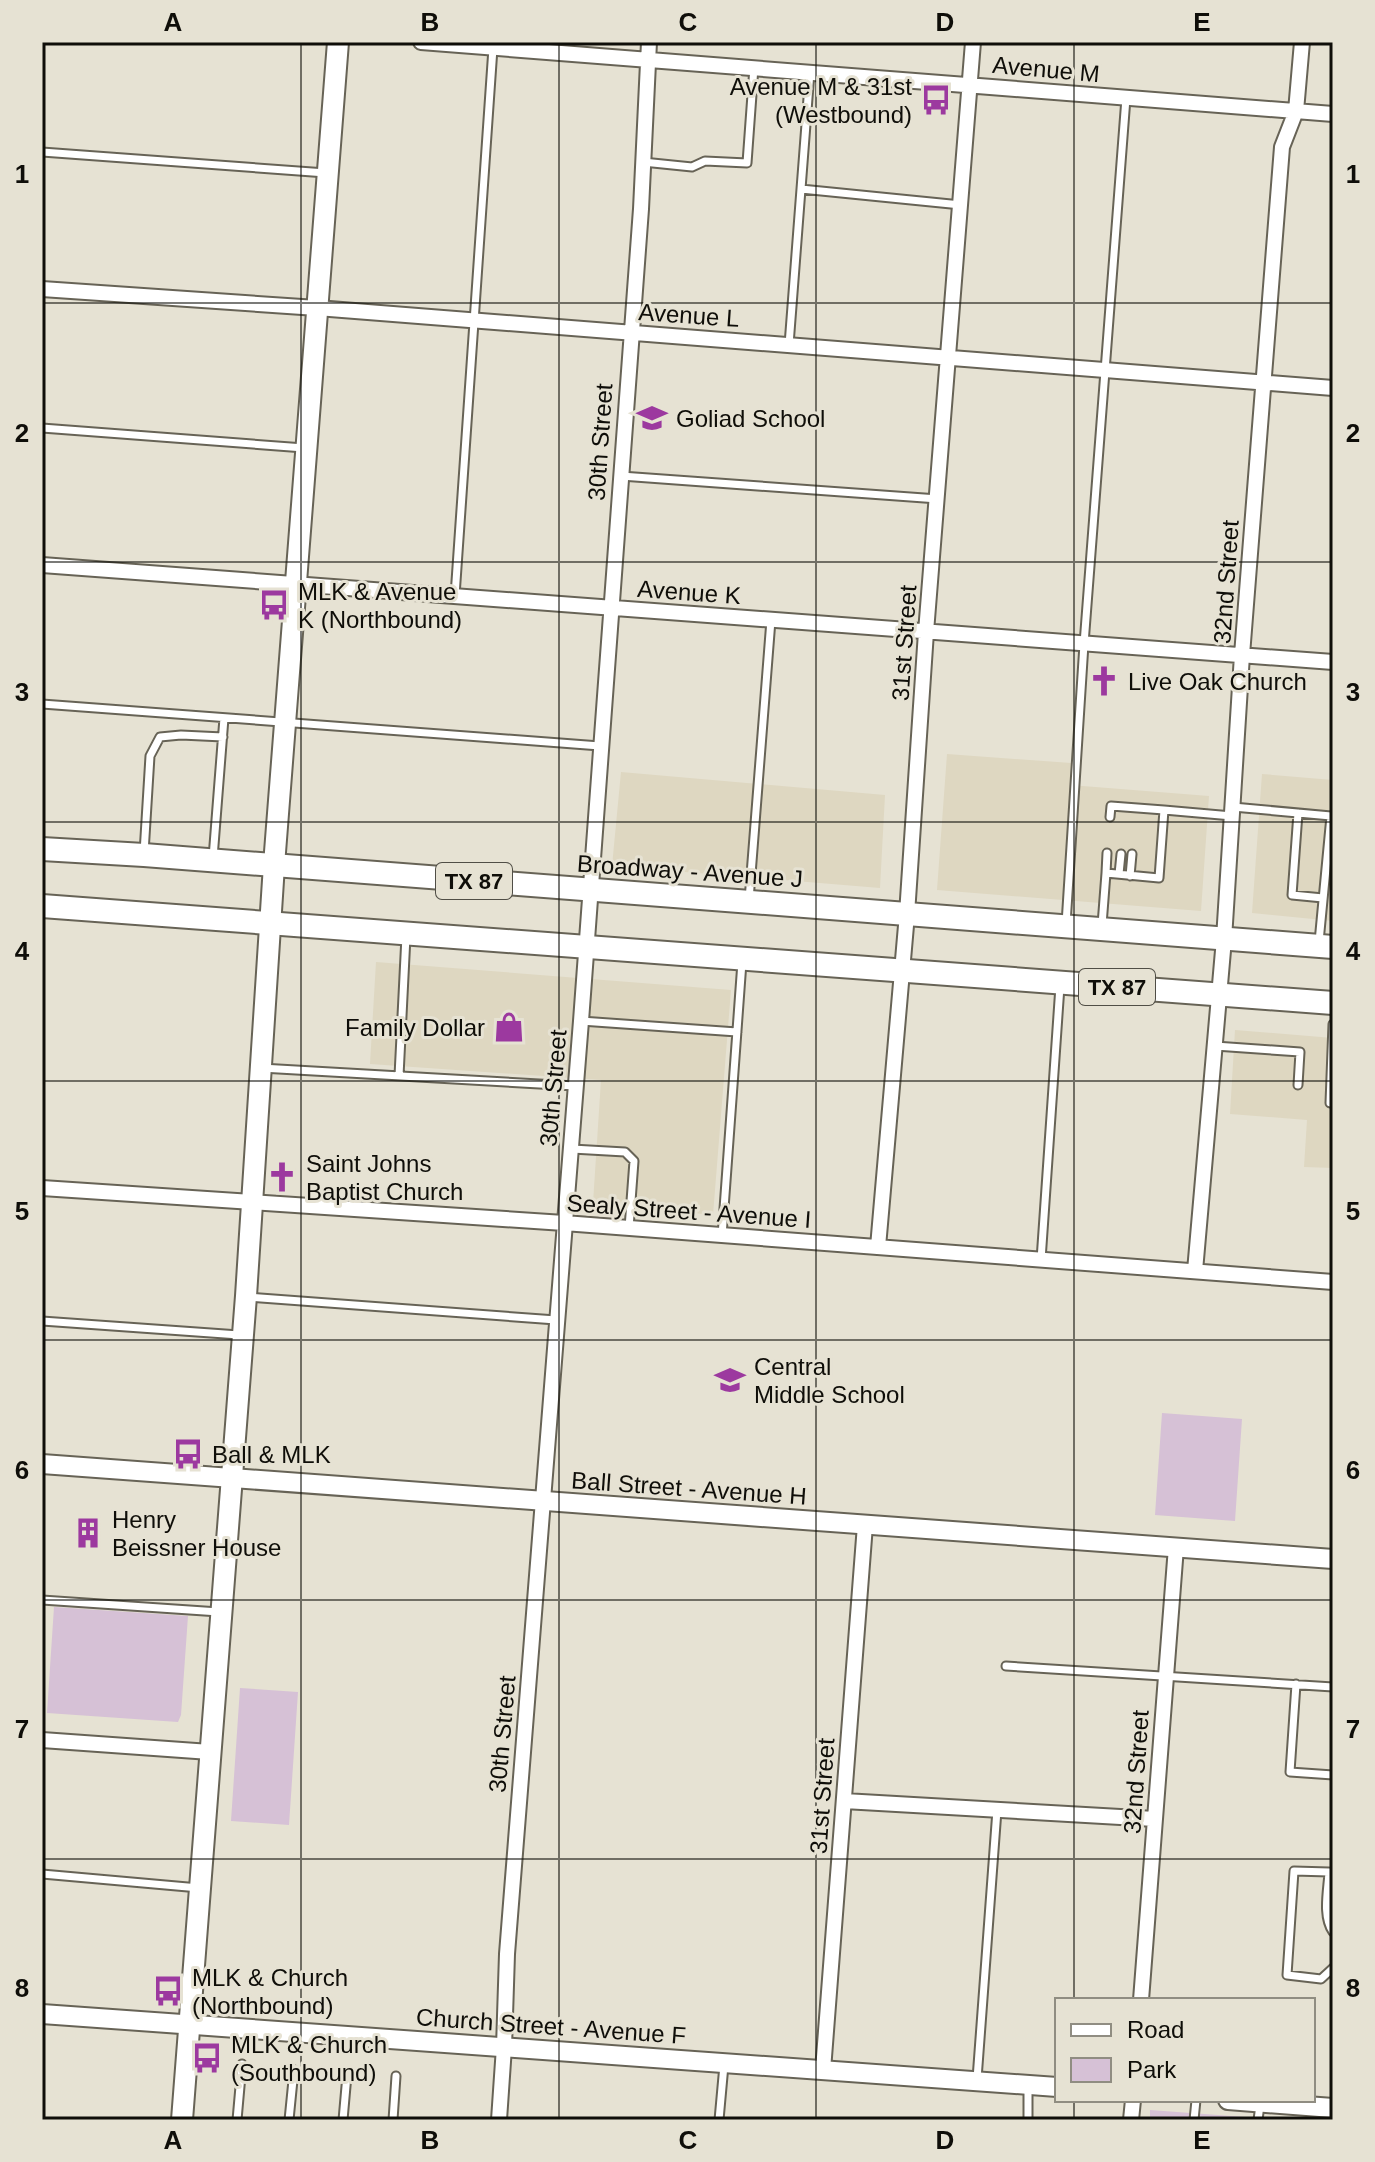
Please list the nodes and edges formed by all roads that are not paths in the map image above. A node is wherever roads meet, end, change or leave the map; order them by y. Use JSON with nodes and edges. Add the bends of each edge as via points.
{"nodes":[{"id":1,"x":338,"y":42,"type":"edge"},
{"id":2,"x":421,"y":42,"type":"edge"},
{"id":3,"x":649,"y":42,"type":"edge"},
{"id":4,"x":973,"y":42,"type":"edge"},
{"id":5,"x":1302,"y":42,"type":"edge"},
{"id":6,"x":493,"y":47,"type":"junction"},
{"id":7,"x":648,"y":59,"type":"junction"},
{"id":8,"x":754,"y":67,"type":"junction"},
{"id":9,"x":810,"y":72,"type":"junction"},
{"id":10,"x":970,"y":85,"type":"junction"},
{"id":11,"x":1126,"y":98,"type":"junction"},
{"id":12,"x":1296,"y":111,"type":"junction"},
{"id":13,"x":1333,"y":114,"type":"edge"},
{"id":14,"x":42,"y":152,"type":"edge"},
{"id":15,"x":643,"y":162,"type":"junction"},
{"id":16,"x":328,"y":173,"type":"junction"},
{"id":17,"x":801,"y":189,"type":"junction"},
{"id":18,"x":961,"y":205,"type":"junction"},
{"id":19,"x":42,"y":289,"type":"edge"},
{"id":20,"x":317,"y":308,"type":"junction"},
{"id":21,"x":474,"y":320,"type":"junction"},
{"id":22,"x":631,"y":332,"type":"junction"},
{"id":23,"x":789,"y":345,"type":"junction"},
{"id":24,"x":949,"y":357,"type":"junction"},
{"id":25,"x":1104,"y":370,"type":"junction"},
{"id":26,"x":1263,"y":382,"type":"junction"},
{"id":27,"x":1333,"y":388,"type":"edge"},
{"id":28,"x":42,"y":428,"type":"edge"},
{"id":29,"x":307,"y":448,"type":"junction"},
{"id":30,"x":620,"y":476,"type":"junction"},
{"id":31,"x":938,"y":499,"type":"junction"},
{"id":32,"x":42,"y":565,"type":"edge"},
{"id":33,"x":295,"y":584,"type":"junction"},
{"id":34,"x":455,"y":596,"type":"junction"},
{"id":35,"x":610,"y":608,"type":"junction"},
{"id":36,"x":771,"y":620,"type":"junction"},
{"id":37,"x":926,"y":632,"type":"junction"},
{"id":38,"x":1084,"y":644,"type":"junction"},
{"id":39,"x":1242,"y":655,"type":"junction"},
{"id":40,"x":1333,"y":662,"type":"edge"},
{"id":41,"x":42,"y":704,"type":"edge"},
{"id":42,"x":224,"y":718,"type":"junction"},
{"id":43,"x":286,"y":722,"type":"junction"},
{"id":44,"x":223,"y":737,"type":"junction"},
{"id":45,"x":600,"y":746,"type":"junction"},
{"id":46,"x":1124,"y":807,"type":"junction"},
{"id":47,"x":1136,"y":808,"type":"junction"},
{"id":48,"x":1164,"y":810,"type":"junction"},
{"id":49,"x":1232,"y":811,"type":"junction"},
{"id":50,"x":1298,"y":813,"type":"junction"},
{"id":51,"x":1110,"y":817,"type":"dead end"},
{"id":52,"x":1124,"y":818,"type":"dead end"},
{"id":53,"x":1135,"y":819,"type":"dead end"},
{"id":54,"x":42,"y":849,"type":"edge"},
{"id":55,"x":1107,"y":853,"type":"dead end"},
{"id":56,"x":1121,"y":854,"type":"dead end"},
{"id":57,"x":1132,"y":854,"type":"dead end"},
{"id":58,"x":144,"y":855,"type":"junction"},
{"id":59,"x":212,"y":860,"type":"junction"},
{"id":60,"x":274,"y":865,"type":"junction"},
{"id":61,"x":1106,"y":873,"type":"junction"},
{"id":62,"x":1119,"y":874,"type":"junction"},
{"id":63,"x":1130,"y":876,"type":"junction"},
{"id":64,"x":589,"y":890,"type":"junction"},
{"id":65,"x":1323,"y":898,"type":"junction"},
{"id":66,"x":749,"y":902,"type":"junction"},
{"id":67,"x":42,"y":906,"type":"edge"},
{"id":68,"x":907,"y":914,"type":"junction"},
{"id":69,"x":270,"y":924,"type":"junction"},
{"id":70,"x":1066,"y":927,"type":"junction"},
{"id":71,"x":1102,"y":929,"type":"junction"},
{"id":72,"x":407,"y":934,"type":"junction"},
{"id":73,"x":1224,"y":939,"type":"junction"},
{"id":74,"x":585,"y":947,"type":"junction"},
{"id":75,"x":1326,"y":947,"type":"edge"},
{"id":76,"x":742,"y":959,"type":"junction"},
{"id":77,"x":901,"y":970,"type":"junction"},
{"id":78,"x":1061,"y":982,"type":"junction"},
{"id":79,"x":1219,"y":994,"type":"junction"},
{"id":80,"x":1333,"y":1003,"type":"edge"},
{"id":81,"x":581,"y":1021,"type":"junction"},
{"id":82,"x":1333,"y":1024,"type":"edge"},
{"id":83,"x":737,"y":1032,"type":"junction"},
{"id":84,"x":1215,"y":1046,"type":"junction"},
{"id":85,"x":261,"y":1068,"type":"junction"},
{"id":86,"x":399,"y":1076,"type":"junction"},
{"id":87,"x":1298,"y":1085,"type":"dead end"},
{"id":88,"x":575,"y":1086,"type":"junction"},
{"id":89,"x":1330,"y":1103,"type":"dead end"},
{"id":90,"x":570,"y":1149,"type":"junction"},
{"id":91,"x":42,"y":1188,"type":"edge"},
{"id":92,"x":251,"y":1204,"type":"junction"},
{"id":93,"x":564,"y":1223,"type":"junction"},
{"id":94,"x":629,"y":1228,"type":"junction"},
{"id":95,"x":722,"y":1236,"type":"junction"},
{"id":96,"x":878,"y":1247,"type":"junction"},
{"id":97,"x":1041,"y":1260,"type":"junction"},
{"id":98,"x":1195,"y":1271,"type":"junction"},
{"id":99,"x":1333,"y":1282,"type":"edge"},
{"id":100,"x":246,"y":1296,"type":"junction"},
{"id":101,"x":556,"y":1320,"type":"junction"},
{"id":102,"x":42,"y":1321,"type":"edge"},
{"id":103,"x":242,"y":1336,"type":"junction"},
{"id":104,"x":42,"y":1464,"type":"edge"},
{"id":105,"x":231,"y":1479,"type":"junction"},
{"id":106,"x":542,"y":1502,"type":"junction"},
{"id":107,"x":865,"y":1525,"type":"junction"},
{"id":108,"x":1176,"y":1547,"type":"junction"},
{"id":109,"x":1333,"y":1559,"type":"edge"},
{"id":110,"x":42,"y":1600,"type":"edge"},
{"id":111,"x":221,"y":1612,"type":"junction"},
{"id":112,"x":1006,"y":1666,"type":"dead end"},
{"id":113,"x":1166,"y":1675,"type":"junction"},
{"id":114,"x":1296,"y":1684,"type":"junction"},
{"id":115,"x":1333,"y":1687,"type":"edge"},
{"id":116,"x":42,"y":1740,"type":"edge"},
{"id":117,"x":210,"y":1752,"type":"junction"},
{"id":118,"x":1333,"y":1775,"type":"edge"},
{"id":119,"x":844,"y":1801,"type":"junction"},
{"id":120,"x":997,"y":1810,"type":"junction"},
{"id":121,"x":1155,"y":1819,"type":"junction"},
{"id":122,"x":42,"y":1874,"type":"edge"},
{"id":123,"x":199,"y":1888,"type":"junction"},
{"id":124,"x":1333,"y":1932,"type":"edge"},
{"id":125,"x":1333,"y":1968,"type":"edge"},
{"id":126,"x":1141,"y":1998,"type":"edge"},
{"id":127,"x":42,"y":2014,"type":"edge"},
{"id":128,"x":188,"y":2025,"type":"junction"},
{"id":129,"x":504,"y":2047,"type":"junction"},
{"id":130,"x":724,"y":2063,"type":"junction"},
{"id":131,"x":242,"y":2064,"type":"dead end"},
{"id":132,"x":294,"y":2070,"type":"dead end"},
{"id":133,"x":823,"y":2070,"type":"junction"},
{"id":134,"x":347,"y":2075,"type":"dead end"},
{"id":135,"x":396,"y":2076,"type":"dead end"},
{"id":136,"x":976,"y":2081,"type":"junction"},
{"id":137,"x":1028,"y":2085,"type":"junction"},
{"id":138,"x":1055,"y":2087,"type":"edge"},
{"id":139,"x":1234,"y":2102,"type":"edge"},
{"id":140,"x":1333,"y":2108,"type":"edge"},
{"id":141,"x":1259,"y":2111,"type":"edge"},
{"id":142,"x":182,"y":2120,"type":"edge"},
{"id":143,"x":237,"y":2120,"type":"edge"},
{"id":144,"x":289,"y":2120,"type":"edge"},
{"id":145,"x":343,"y":2120,"type":"edge"},
{"id":146,"x":393,"y":2120,"type":"edge"},
{"id":147,"x":499,"y":2120,"type":"edge"},
{"id":148,"x":719,"y":2120,"type":"edge"},
{"id":149,"x":1028,"y":2120,"type":"edge"}],
"edges":[{"from":1,"to":16,"type":"main road"},
{"from":2,"to":6,"type":"street","name":"Avenue M"},
{"from":3,"to":7,"type":"street","name":"30th Street"},
{"from":4,"to":10,"type":"street","name":"31st Street"},
{"from":5,"to":12,"type":"street","name":"32nd Street"},
{"from":6,"to":7,"type":"street","name":"Avenue M"},
{"from":6,"to":21,"type":"lane"},
{"from":7,"to":8,"type":"street","name":"Avenue M"},
{"from":7,"to":15,"type":"street","name":"30th Street"},
{"from":8,"to":9,"type":"street","name":"Avenue M"},
{"from":8,"to":15,"type":"lane","via":[[747,163],[705,161],[692,167]]},
{"from":9,"to":10,"type":"street","name":"Avenue M"},
{"from":9,"to":17,"type":"lane"},
{"from":10,"to":11,"type":"street","name":"Avenue M"},
{"from":10,"to":18,"type":"street","name":"31st Street"},
{"from":11,"to":12,"type":"street","name":"Avenue M"},
{"from":11,"to":25,"type":"lane"},
{"from":12,"to":13,"type":"street","name":"Avenue M"},
{"from":12,"to":26,"type":"street","name":"32nd Street","via":[[1282,147]]},
{"from":14,"to":16,"type":"lane"},
{"from":15,"to":22,"type":"street","name":"30th Street"},
{"from":16,"to":20,"type":"main road"},
{"from":17,"to":18,"type":"lane"},
{"from":17,"to":23,"type":"lane"},
{"from":18,"to":24,"type":"street","name":"31st Street"},
{"from":19,"to":20,"type":"street","name":"Avenue L"},
{"from":20,"to":21,"type":"street","name":"Avenue L"},
{"from":20,"to":29,"type":"main road"},
{"from":21,"to":22,"type":"street","name":"Avenue L"},
{"from":21,"to":34,"type":"lane"},
{"from":22,"to":23,"type":"street","name":"Avenue L"},
{"from":22,"to":30,"type":"street","name":"30th Street"},
{"from":23,"to":24,"type":"street","name":"Avenue L"},
{"from":24,"to":25,"type":"street","name":"Avenue L"},
{"from":24,"to":31,"type":"street","name":"31st Street"},
{"from":25,"to":26,"type":"street","name":"Avenue L"},
{"from":25,"to":38,"type":"lane"},
{"from":26,"to":27,"type":"street","name":"Avenue L"},
{"from":26,"to":39,"type":"street","name":"32nd Street"},
{"from":28,"to":29,"type":"lane"},
{"from":29,"to":33,"type":"main road"},
{"from":30,"to":31,"type":"lane"},
{"from":30,"to":35,"type":"street","name":"30th Street"},
{"from":31,"to":37,"type":"street","name":"31st Street"},
{"from":32,"to":33,"type":"street","name":"Avenue K"},
{"from":33,"to":34,"type":"street","name":"Avenue K"},
{"from":33,"to":43,"type":"main road"},
{"from":34,"to":35,"type":"street","name":"Avenue K"},
{"from":35,"to":36,"type":"street","name":"Avenue K"},
{"from":35,"to":45,"type":"street","name":"30th Street"},
{"from":36,"to":37,"type":"street","name":"Avenue K"},
{"from":36,"to":66,"type":"lane"},
{"from":37,"to":38,"type":"street","name":"Avenue K"},
{"from":37,"to":68,"type":"street","name":"31st Street"},
{"from":38,"to":39,"type":"street","name":"Avenue K"},
{"from":38,"to":70,"type":"lane"},
{"from":39,"to":40,"type":"street","name":"Avenue K"},
{"from":39,"to":49,"type":"street","name":"32nd Street"},
{"from":41,"to":42,"type":"lane"},
{"from":42,"to":43,"type":"lane"},
{"from":42,"to":44,"type":"lane"},
{"from":43,"to":45,"type":"lane"},
{"from":43,"to":60,"type":"main road"},
{"from":44,"to":58,"type":"lane","via":[[160,737],[150,756]]},
{"from":44,"to":59,"type":"lane"},
{"from":45,"to":64,"type":"street","name":"30th Street"},
{"from":46,"to":47,"type":"lane"},
{"from":46,"to":51,"type":"lane","via":[[1111,806]]},
{"from":46,"to":52,"type":"lane"},
{"from":47,"to":48,"type":"lane"},
{"from":47,"to":53,"type":"lane"},
{"from":48,"to":49,"type":"lane"},
{"from":48,"to":63,"type":"lane","via":[[1159,878]]},
{"from":49,"to":50,"type":"lane"},
{"from":49,"to":73,"type":"street","name":"32nd Street"},
{"from":50,"to":65,"type":"lane","via":[[1292,895]]},
{"from":50,"to":65,"type":"lane","via":[[1331,816]]},
{"from":54,"to":58,"type":"main road","name":"Broadway - Avenue J","number":"TX 87"},
{"from":55,"to":61,"type":"lane"},
{"from":56,"to":62,"type":"lane"},
{"from":57,"to":63,"type":"lane"},
{"from":58,"to":59,"type":"main road","name":"Broadway - Avenue J","number":"TX 87"},
{"from":59,"to":60,"type":"main road","name":"Broadway - Avenue J","number":"TX 87"},
{"from":60,"to":64,"type":"main road","name":"Broadway - Avenue J","number":"TX 87"},
{"from":60,"to":69,"type":"main road"},
{"from":61,"to":62,"type":"lane"},
{"from":61,"to":71,"type":"lane"},
{"from":62,"to":63,"type":"lane"},
{"from":64,"to":66,"type":"main road","name":"Broadway - Avenue J","number":"TX 87"},
{"from":64,"to":74,"type":"street","name":"30th Street"},
{"from":65,"to":75,"type":"lane"},
{"from":66,"to":68,"type":"main road","name":"Broadway - Avenue J","number":"TX 87"},
{"from":67,"to":69,"type":"main road","number":"TX 87"},
{"from":68,"to":70,"type":"main road","name":"Broadway - Avenue J","number":"TX 87"},
{"from":68,"to":77,"type":"street","name":"31st Street"},
{"from":69,"to":72,"type":"main road","number":"TX 87"},
{"from":69,"to":85,"type":"main road"},
{"from":70,"to":71,"type":"main road","name":"Broadway - Avenue J","number":"TX 87"},
{"from":71,"to":73,"type":"main road","name":"Broadway - Avenue J","number":"TX 87"},
{"from":72,"to":74,"type":"main road","number":"TX 87"},
{"from":72,"to":86,"type":"lane"},
{"from":73,"to":75,"type":"main road","name":"Broadway - Avenue J","number":"TX 87"},
{"from":73,"to":79,"type":"street","name":"32nd Street"},
{"from":74,"to":76,"type":"main road","number":"TX 87"},
{"from":74,"to":81,"type":"street","name":"30th Street"},
{"from":76,"to":77,"type":"main road","number":"TX 87"},
{"from":76,"to":83,"type":"lane"},
{"from":77,"to":78,"type":"main road","number":"TX 87"},
{"from":77,"to":96,"type":"street","name":"31st Street"},
{"from":78,"to":79,"type":"main road","number":"TX 87"},
{"from":78,"to":97,"type":"lane"},
{"from":79,"to":80,"type":"main road","number":"TX 87"},
{"from":79,"to":84,"type":"street","name":"32nd Street"},
{"from":81,"to":83,"type":"lane"},
{"from":81,"to":88,"type":"street","name":"30th Street"},
{"from":82,"to":89,"type":"lane"},
{"from":83,"to":95,"type":"lane"},
{"from":84,"to":87,"type":"lane","via":[[1300,1052]]},
{"from":84,"to":98,"type":"street","name":"32nd Street"},
{"from":85,"to":86,"type":"lane"},
{"from":85,"to":92,"type":"main road"},
{"from":86,"to":88,"type":"lane"},
{"from":88,"to":90,"type":"street","name":"30th Street"},
{"from":90,"to":93,"type":"street","name":"30th Street"},
{"from":90,"to":94,"type":"lane","via":[[625,1152],[634,1161]]},
{"from":91,"to":92,"type":"street","name":"Sealy Street - Avenue I"},
{"from":92,"to":93,"type":"street","name":"Sealy Street - Avenue I"},
{"from":92,"to":100,"type":"main road"},
{"from":93,"to":94,"type":"street","name":"Sealy Street - Avenue I"},
{"from":93,"to":101,"type":"street","name":"30th Street"},
{"from":94,"to":95,"type":"street","name":"Sealy Street - Avenue I"},
{"from":95,"to":96,"type":"street","name":"Sealy Street - Avenue I"},
{"from":96,"to":97,"type":"street","name":"Sealy Street - Avenue I"},
{"from":97,"to":98,"type":"street","name":"Sealy Street - Avenue I"},
{"from":98,"to":99,"type":"street","name":"Sealy Street - Avenue I"},
{"from":100,"to":101,"type":"lane"},
{"from":100,"to":103,"type":"main road"},
{"from":101,"to":106,"type":"street","name":"30th Street"},
{"from":102,"to":103,"type":"lane"},
{"from":103,"to":105,"type":"main road"},
{"from":104,"to":105,"type":"street","name":"Ball Street - Avenue H"},
{"from":105,"to":106,"type":"street","name":"Ball Street - Avenue H"},
{"from":105,"to":111,"type":"main road"},
{"from":106,"to":107,"type":"street","name":"Ball Street - Avenue H"},
{"from":106,"to":129,"type":"street","name":"30th Street"},
{"from":107,"to":108,"type":"street","name":"Ball Street - Avenue H"},
{"from":107,"to":119,"type":"street","name":"31st Street"},
{"from":108,"to":109,"type":"street","name":"Ball Street - Avenue H"},
{"from":108,"to":113,"type":"street","name":"32nd Street"},
{"from":110,"to":111,"type":"lane"},
{"from":111,"to":117,"type":"main road"},
{"from":112,"to":113,"type":"lane"},
{"from":113,"to":114,"type":"lane"},
{"from":113,"to":121,"type":"street","name":"32nd Street"},
{"from":114,"to":115,"type":"lane"},
{"from":114,"to":118,"type":"lane","via":[[1290,1772]]},
{"from":116,"to":117,"type":"street"},
{"from":117,"to":123,"type":"main road"},
{"from":119,"to":120,"type":"street"},
{"from":119,"to":133,"type":"street","name":"31st Street"},
{"from":120,"to":121,"type":"street"},
{"from":120,"to":136,"type":"lane"},
{"from":121,"to":126,"type":"street","name":"32nd Street"},
{"from":122,"to":123,"type":"lane"},
{"from":123,"to":128,"type":"main road"},
{"from":124,"to":125,"type":"lane","via":[[1327,1907],[1329,1872],[1294,1871],[1287,1975],[1321,1979]]},
{"from":127,"to":128,"type":"street","name":"Church Street - Avenue F"},
{"from":128,"to":129,"type":"street","name":"Church Street - Avenue F"},
{"from":128,"to":142,"type":"main road"},
{"from":129,"to":130,"type":"street","name":"Church Street - Avenue F"},
{"from":129,"to":147,"type":"street","name":"30th Street"},
{"from":130,"to":133,"type":"street","name":"Church Street - Avenue F"},
{"from":130,"to":148,"type":"lane"},
{"from":131,"to":143,"type":"lane"},
{"from":132,"to":144,"type":"lane"},
{"from":133,"to":136,"type":"street","name":"Church Street - Avenue F"},
{"from":134,"to":145,"type":"lane"},
{"from":135,"to":146,"type":"lane"},
{"from":136,"to":137,"type":"street","name":"Church Street - Avenue F"},
{"from":137,"to":138,"type":"street","name":"Church Street - Avenue F"},
{"from":137,"to":149,"type":"lane"},
{"from":139,"to":141,"type":"street"},
{"from":140,"to":141,"type":"street"}]}
